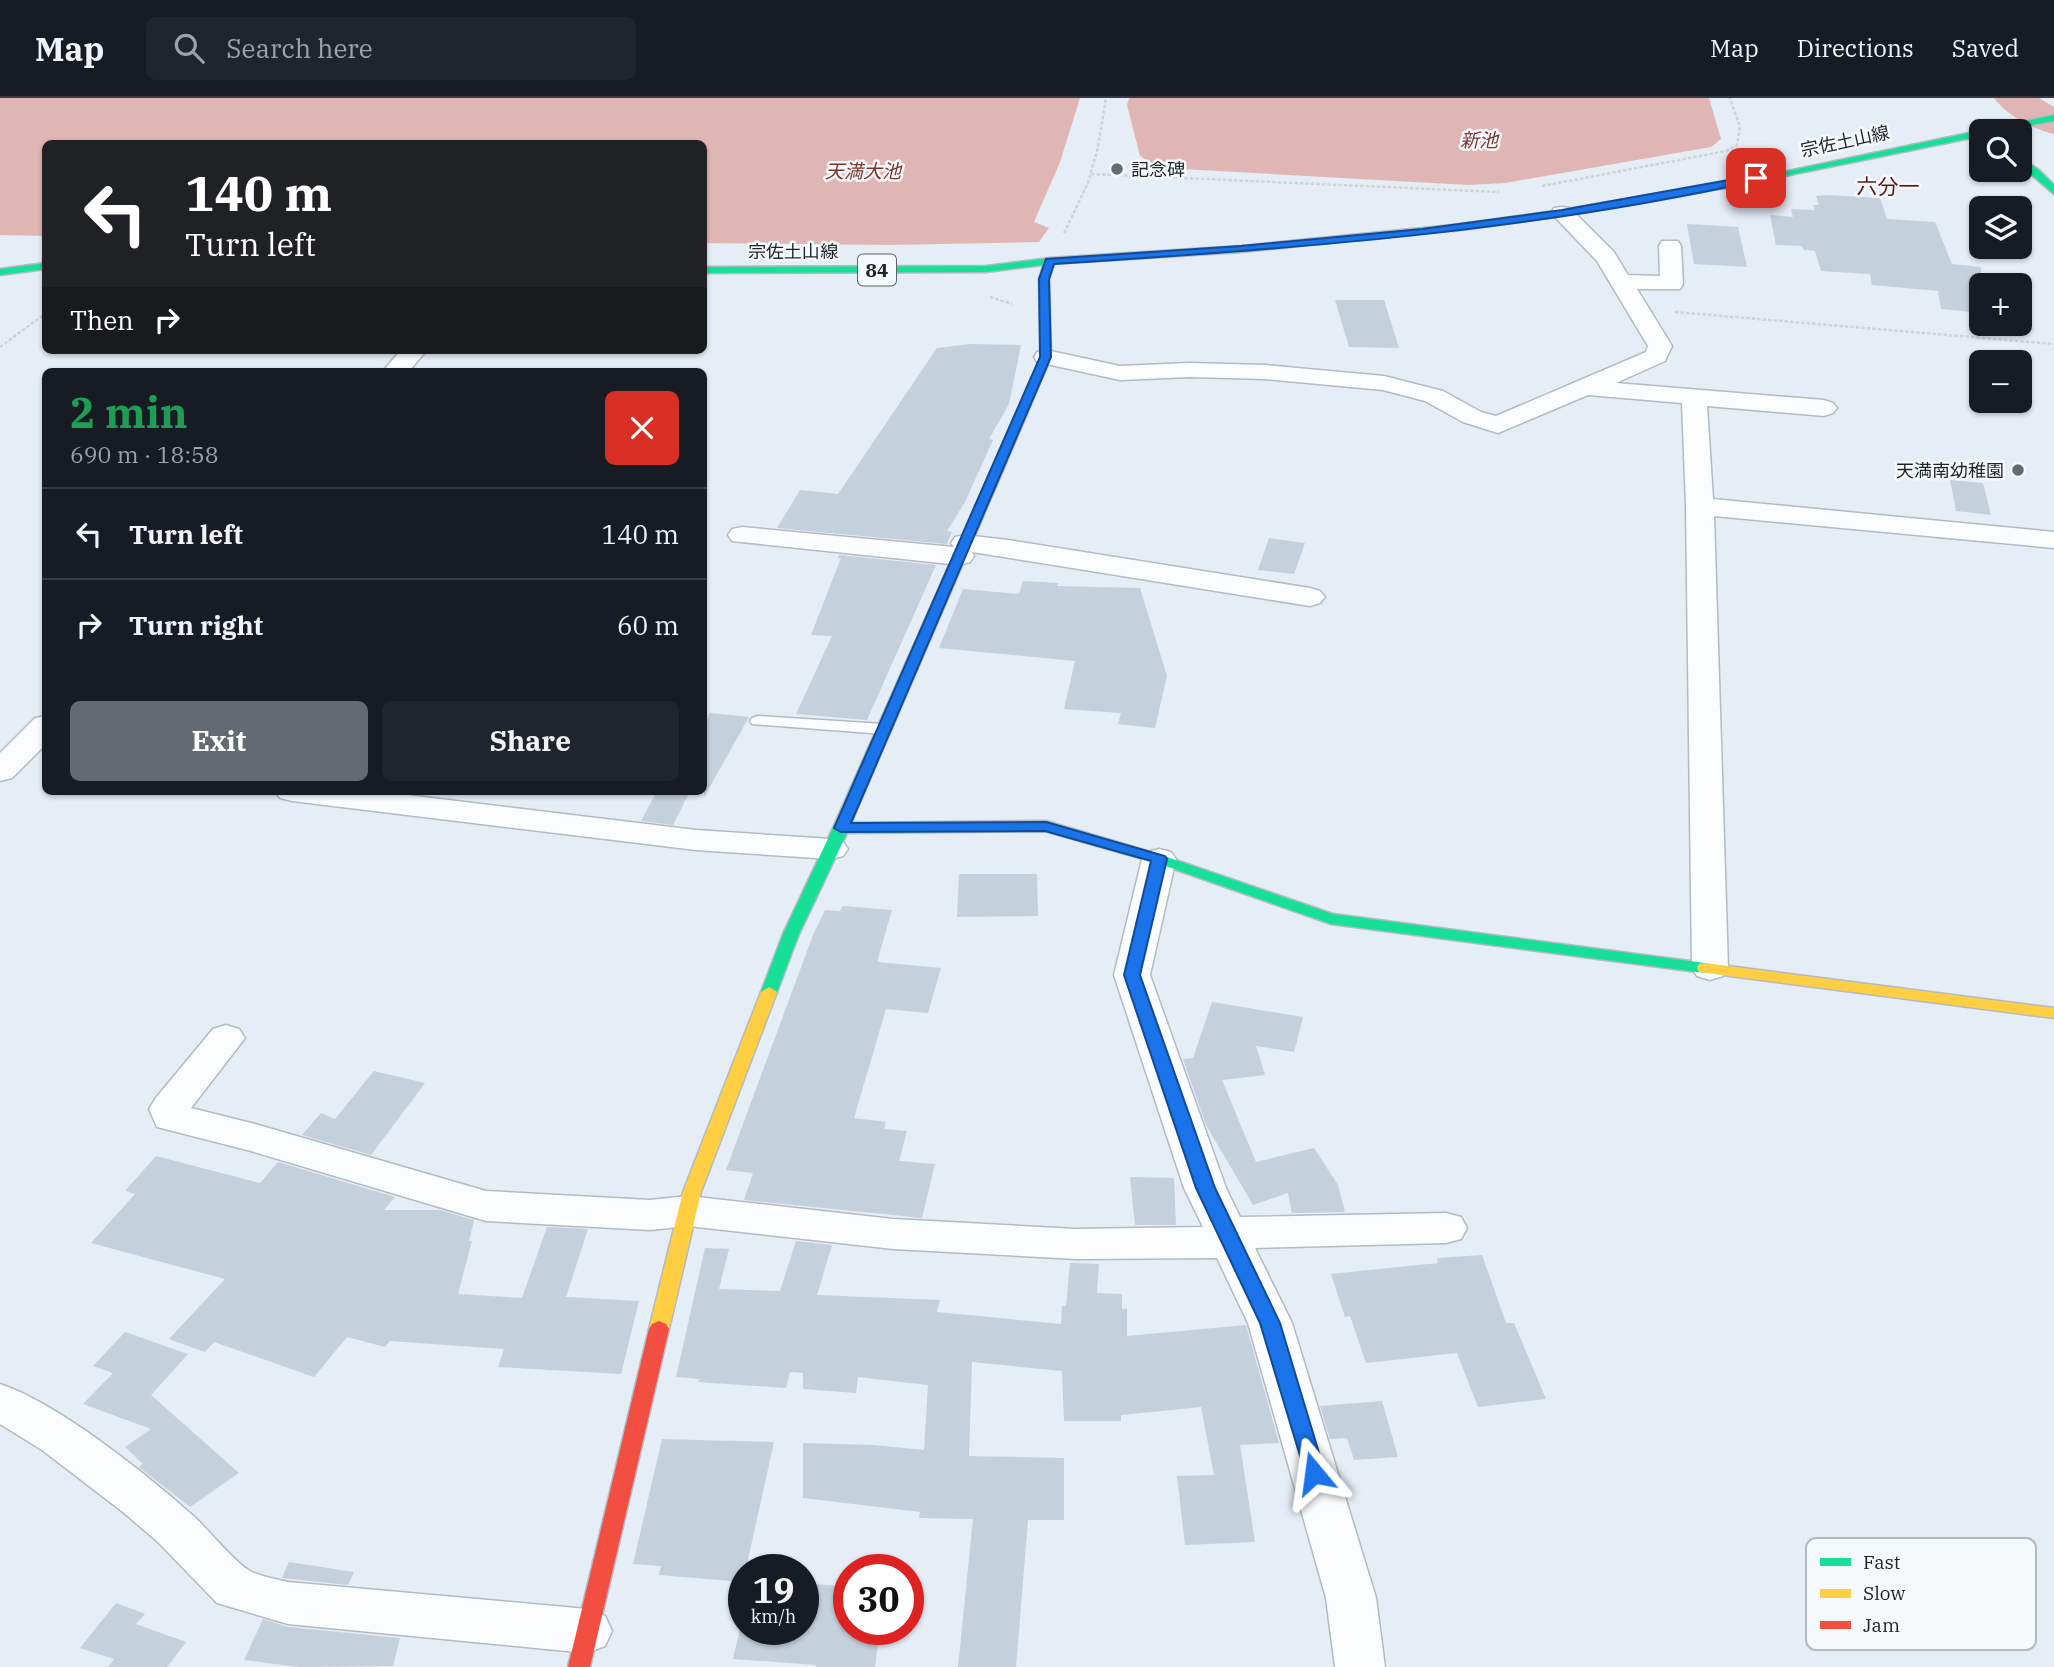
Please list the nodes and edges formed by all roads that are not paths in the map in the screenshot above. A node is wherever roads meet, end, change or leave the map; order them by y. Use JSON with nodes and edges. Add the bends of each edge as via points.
{"nodes":[{"id":1,"x":2054,"y":118,"type":"edge"},
{"id":2,"x":2032,"y":123,"type":"edge"},
{"id":3,"x":1969,"y":136,"type":"edge"},
{"id":4,"x":2032,"y":169,"type":"edge"},
{"id":5,"x":2054,"y":191,"type":"edge"},
{"id":6,"x":1562,"y":213,"type":"junction"},
{"id":7,"x":1670,"y":246,"type":"dead end"},
{"id":8,"x":707,"y":258,"type":"edge"},
{"id":9,"x":1050,"y":261,"type":"junction"},
{"id":10,"x":42,"y":267,"type":"edge"},
{"id":11,"x":707,"y":270,"type":"edge"},
{"id":12,"x":0,"y":272,"type":"edge"},
{"id":13,"x":1620,"y":281,"type":"junction"},
{"id":14,"x":411,"y":354,"type":"edge"},
{"id":15,"x":1046,"y":357,"type":"junction"},
{"id":16,"x":398,"y":368,"type":"edge"},
{"id":17,"x":1587,"y":387,"type":"junction"},
{"id":18,"x":1694,"y":397,"type":"junction"},
{"id":19,"x":1824,"y":408,"type":"dead end"},
{"id":20,"x":1700,"y":506,"type":"junction"},
{"id":21,"x":743,"y":535,"type":"dead end"},
{"id":22,"x":2054,"y":540,"type":"edge"},
{"id":23,"x":962,"y":549,"type":"junction"},
{"id":24,"x":1310,"y":597,"type":"dead end"},
{"id":25,"x":758,"y":721,"type":"dead end"},
{"id":26,"x":884,"y":729,"type":"junction"},
{"id":27,"x":42,"y":730,"type":"edge"},
{"id":28,"x":15,"y":761,"type":"edge"},
{"id":29,"x":325,"y":795,"type":"edge"},
{"id":30,"x":836,"y":838,"type":"junction"},
{"id":31,"x":1159,"y":859,"type":"junction"},
{"id":32,"x":1710,"y":968,"type":"junction"},
{"id":33,"x":2054,"y":1013,"type":"edge"},
{"id":34,"x":226,"y":1038,"type":"dead end"},
{"id":35,"x":688,"y":1211,"type":"junction"},
{"id":36,"x":1446,"y":1228,"type":"dead end"},
{"id":37,"x":1229,"y":1237,"type":"junction"},
{"id":38,"x":0,"y":1402,"type":"edge"},
{"id":39,"x":583,"y":1649,"type":"edge"},
{"id":40,"x":1360,"y":1667,"type":"edge"}],
"edges":[{"from":1,"to":2,"type":"street","name":"宗佐土山線","number":"84"},
{"from":3,"to":6,"type":"street","name":"宗佐土山線","number":"84"},
{"from":4,"to":5,"type":"street"},
{"from":6,"to":9,"type":"street","name":"宗佐土山線","number":"84","via":[[1241,249]]},
{"from":6,"to":13,"type":"street","via":[[1606,257]]},
{"from":7,"to":13,"type":"street","via":[[1672,284]]},
{"from":8,"to":9,"type":"street","name":"宗佐土山線","number":"84","via":[[973,256]]},
{"from":9,"to":11,"type":"street","name":"宗佐土山線","number":"84","via":[[986,269]]},
{"from":9,"to":15,"type":"street","via":[[1044,279]]},
{"from":10,"to":12,"type":"street"},
{"from":13,"to":17,"type":"street","via":[[1660,346],[1656,355]]},
{"from":14,"to":16,"type":"street"},
{"from":15,"to":17,"type":"street","via":[[1120,373],[1265,372],[1384,383],[1434,396],[1498,425]]},
{"from":15,"to":23,"type":"street"},
{"from":17,"to":18,"type":"street"},
{"from":18,"to":19,"type":"street"},
{"from":18,"to":20,"type":"street"},
{"from":20,"to":22,"type":"street"},
{"from":20,"to":32,"type":"street"},
{"from":21,"to":23,"type":"street"},
{"from":23,"to":24,"type":"street","via":[[1048,552]]},
{"from":23,"to":26,"type":"street"},
{"from":25,"to":26,"type":"lane"},
{"from":26,"to":30,"type":"street"},
{"from":27,"to":28,"type":"street"},
{"from":29,"to":30,"type":"street","via":[[696,840]]},
{"from":30,"to":31,"type":"street","via":[[1046,827]]},
{"from":30,"to":35,"type":"street","via":[[791,934]]},
{"from":31,"to":32,"type":"street","via":[[1331,919]]},
{"from":31,"to":37,"type":"street","via":[[1132,975],[1205,1188]]},
{"from":32,"to":33,"type":"street"},
{"from":34,"to":35,"type":"street","via":[[169,1109],[171,1117],[485,1206],[650,1214]]},
{"from":35,"to":37,"type":"street","via":[[893,1234],[1063,1244]]},
{"from":35,"to":39,"type":"street"},
{"from":36,"to":37,"type":"street"},
{"from":37,"to":40,"type":"street","via":[[1270,1323],[1351,1598]]},
{"from":38,"to":39,"type":"street","via":[[58,1437],[140,1498],[234,1588],[288,1603]]}]}
